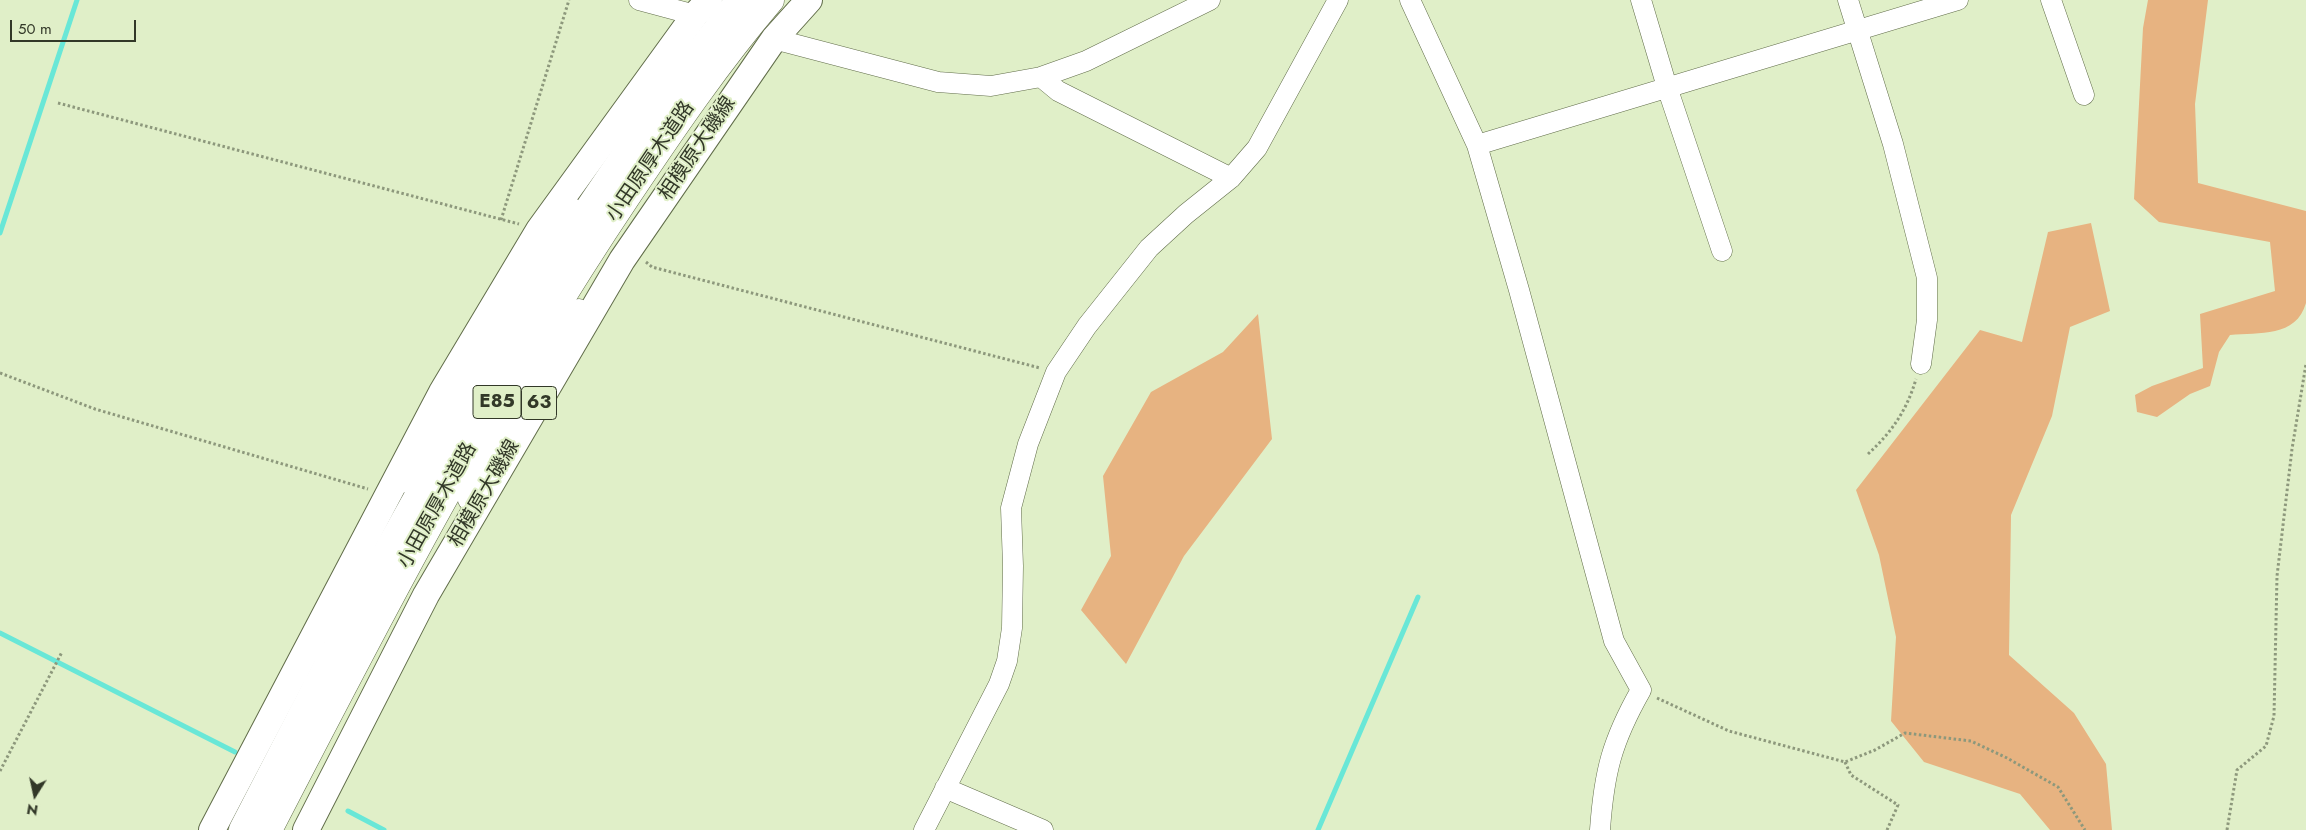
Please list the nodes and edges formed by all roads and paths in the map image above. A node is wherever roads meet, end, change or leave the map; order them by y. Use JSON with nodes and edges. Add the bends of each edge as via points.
{"nodes":[{"id":1,"x":569,"y":0,"type":"edge"},
{"id":2,"x":639,"y":0,"type":"edge"},
{"id":3,"x":740,"y":0,"type":"edge"},
{"id":4,"x":770,"y":0,"type":"edge"},
{"id":5,"x":809,"y":0,"type":"edge"},
{"id":6,"x":1210,"y":0,"type":"edge"},
{"id":7,"x":1338,"y":0,"type":"edge"},
{"id":8,"x":1410,"y":0,"type":"edge"},
{"id":9,"x":1641,"y":0,"type":"edge"},
{"id":10,"x":1848,"y":0,"type":"edge"},
{"id":11,"x":1958,"y":0,"type":"edge"},
{"id":12,"x":2051,"y":0,"type":"edge"},
{"id":13,"x":702,"y":8,"type":"edge"},
{"id":14,"x":1857,"y":30,"type":"junction"},
{"id":15,"x":774,"y":39,"type":"junction"},
{"id":16,"x":1041,"y":77,"type":"junction"},
{"id":17,"x":1667,"y":87,"type":"junction"},
{"id":18,"x":2084,"y":95,"type":"dead end"},
{"id":19,"x":58,"y":102,"type":"dead end"},
{"id":20,"x":1477,"y":145,"type":"junction"},
{"id":21,"x":578,"y":176,"type":"junction"},
{"id":22,"x":1231,"y":178,"type":"junction"},
{"id":23,"x":672,"y":187,"type":"junction"},
{"id":24,"x":500,"y":220,"type":"junction"},
{"id":25,"x":539,"y":230,"type":"junction"},
{"id":26,"x":629,"y":250,"type":"junction"},
{"id":27,"x":1722,"y":252,"type":"dead end"},
{"id":28,"x":1921,"y":364,"type":"joint"},
{"id":29,"x":2306,"y":364,"type":"edge"},
{"id":30,"x":1056,"y":372,"type":"junction"},
{"id":31,"x":0,"y":373,"type":"edge"},
{"id":32,"x":1868,"y":454,"type":"dead end"},
{"id":33,"x":388,"y":494,"type":"junction"},
{"id":34,"x":354,"y":561,"type":"junction"},
{"id":35,"x":426,"y":595,"type":"junction"},
{"id":36,"x":62,"y":652,"type":"dead end"},
{"id":37,"x":1641,"y":690,"type":"junction"},
{"id":38,"x":1845,"y":762,"type":"junction"},
{"id":39,"x":0,"y":771,"type":"edge"},
{"id":40,"x":945,"y":788,"type":"junction"},
{"id":41,"x":212,"y":830,"type":"edge"},
{"id":42,"x":243,"y":830,"type":"edge"},
{"id":43,"x":268,"y":830,"type":"edge"},
{"id":44,"x":306,"y":830,"type":"edge"},
{"id":45,"x":924,"y":830,"type":"edge"},
{"id":46,"x":1043,"y":830,"type":"edge"},
{"id":47,"x":1600,"y":830,"type":"edge"},
{"id":48,"x":1887,"y":830,"type":"edge"},
{"id":49,"x":2085,"y":830,"type":"edge"},
{"id":50,"x":2228,"y":830,"type":"edge"}],
"edges":[{"from":1,"to":24,"type":"path"},
{"from":2,"to":13,"type":"street"},
{"from":3,"to":42,"type":"highway","name":"小田原厚木道路","number":"E85","via":[[660,104],[572,234],[469,406],[376,572]]},
{"from":4,"to":43,"type":"highway","name":"小田原厚木道路","number":"E85","via":[[674,127],[592,248],[491,413],[396,583]]},
{"from":5,"to":15,"type":"main road","name":"相模原大磯線","number":"63"},
{"from":6,"to":16,"type":"street","via":[[1086,61]]},
{"from":7,"to":22,"type":"street","via":[[1257,148]]},
{"from":8,"to":20,"type":"street"},
{"from":9,"to":17,"type":"street"},
{"from":10,"to":14,"type":"street"},
{"from":11,"to":14,"type":"street"},
{"from":12,"to":18,"type":"street"},
{"from":13,"to":21,"type":"main road"},
{"from":14,"to":17,"type":"street"},
{"from":14,"to":28,"type":"street","via":[[1893,144],[1927,278],[1927,320]]},
{"from":15,"to":16,"type":"street","via":[[938,82],[991,86]]},
{"from":15,"to":23,"type":"main road","name":"相模原大磯線","number":"63"},
{"from":16,"to":22,"type":"street","via":[[1058,91]]},
{"from":17,"to":20,"type":"street"},
{"from":17,"to":27,"type":"street"},
{"from":19,"to":24,"type":"path"},
{"from":20,"to":37,"type":"street","via":[[1614,641]]},
{"from":21,"to":25,"type":"main road"},
{"from":21,"to":34,"type":"street","via":[[574,198],[402,493]]},
{"from":22,"to":30,"type":"street","via":[[1149,248],[1087,326]]},
{"from":23,"to":26,"type":"main road","name":"相模原大磯線","number":"63"},
{"from":23,"to":35,"type":"street","via":[[650,200],[528,389],[442,547]]},
{"from":24,"to":25,"type":"path"},
{"from":25,"to":33,"type":"main road","via":[[442,392]]},
{"from":26,"to":30,"type":"path","via":[[652,267]]},
{"from":26,"to":35,"type":"main road","name":"相模原大磯線","number":"63"},
{"from":28,"to":32,"type":"path","via":[[1902,416]]},
{"from":29,"to":50,"type":"path","via":[[2277,576],[2274,716],[2266,746],[2237,770]]},
{"from":30,"to":40,"type":"street","via":[[1028,444],[1011,508],[1012,628],[1007,661],[999,684]]},
{"from":31,"to":33,"type":"path","via":[[95,409]]},
{"from":33,"to":34,"type":"main road"},
{"from":34,"to":41,"type":"main road"},
{"from":35,"to":44,"type":"main road","name":"相模原大磯線","number":"63"},
{"from":36,"to":39,"type":"path"},
{"from":37,"to":38,"type":"path","via":[[1729,731]]},
{"from":37,"to":47,"type":"street","via":[[1612,747],[1602,797]]},
{"from":38,"to":48,"type":"path","via":[[1851,775],[1898,805]]},
{"from":38,"to":49,"type":"path","via":[[1905,733],[1971,741],[2058,787]]},
{"from":40,"to":45,"type":"street"},
{"from":40,"to":46,"type":"street"}]}
